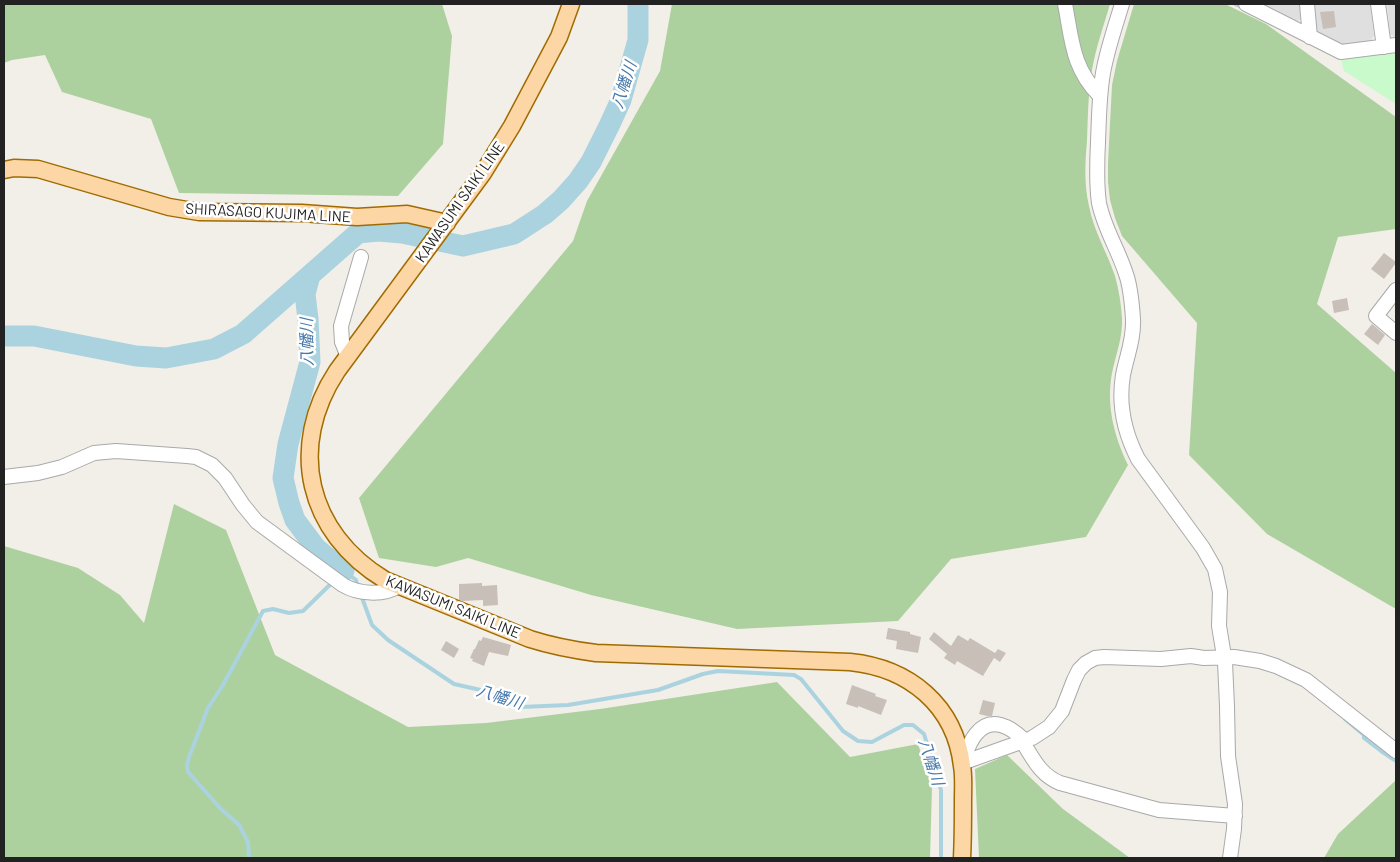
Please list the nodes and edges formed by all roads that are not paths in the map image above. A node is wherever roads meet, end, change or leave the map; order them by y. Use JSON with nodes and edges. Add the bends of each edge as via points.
{"nodes":[{"id":1,"x":571,"y":4,"type":"edge"},
{"id":2,"x":1064,"y":4,"type":"edge"},
{"id":3,"x":1122,"y":4,"type":"edge"},
{"id":4,"x":1246,"y":4,"type":"edge"},
{"id":5,"x":1306,"y":4,"type":"edge"},
{"id":6,"x":1378,"y":4,"type":"edge"},
{"id":7,"x":1310,"y":37,"type":"junction"},
{"id":8,"x":1390,"y":46,"type":"edge"},
{"id":9,"x":1100,"y":96,"type":"junction"},
{"id":10,"x":4,"y":170,"type":"edge"},
{"id":11,"x":446,"y":224,"type":"junction"},
{"id":12,"x":361,"y":257,"type":"dead end"},
{"id":13,"x":1396,"y":290,"type":"edge"},
{"id":14,"x":1396,"y":332,"type":"edge"},
{"id":15,"x":348,"y":357,"type":"junction"},
{"id":16,"x":4,"y":477,"type":"edge"},
{"id":17,"x":399,"y":586,"type":"junction"},
{"id":18,"x":1229,"y":657,"type":"junction"},
{"id":19,"x":1023,"y":741,"type":"junction"},
{"id":20,"x":1396,"y":751,"type":"edge"},
{"id":21,"x":962,"y":762,"type":"junction"},
{"id":22,"x":1235,"y":816,"type":"junction"},
{"id":23,"x":962,"y":858,"type":"edge"},
{"id":24,"x":1230,"y":858,"type":"edge"}],
"edges":[{"from":1,"to":11,"type":"main road","name":"KAWASUMI SAIKI LINE","via":[[556,43],[512,126]]},
{"from":2,"to":9,"type":"street","via":[[1079,67]]},
{"from":3,"to":9,"type":"street","via":[[1103,71]]},
{"from":4,"to":7,"type":"street"},
{"from":5,"to":7,"type":"street"},
{"from":6,"to":8,"type":"street"},
{"from":7,"to":8,"type":"street","via":[[1341,52]]},
{"from":9,"to":18,"type":"street","via":[[1099,202],[1104,222],[1126,272],[1133,317],[1132,340],[1123,376],[1123,419],[1138,459],[1215,569],[1220,592],[1219,635]]},
{"from":10,"to":11,"type":"main road","name":"SHIRASAGO KUJIMA LINE","via":[[38,169],[199,212],[312,213],[357,217],[407,214]]},
{"from":11,"to":15,"type":"main road","name":"KAWASUMI SAIKI LINE"},
{"from":12,"to":15,"type":"street","via":[[341,326],[342,342]]},
{"from":13,"to":14,"type":"street","via":[[1376,316]]},
{"from":15,"to":17,"type":"main road","name":"KAWASUMI SAIKI LINE","via":[[325,391],[312,426],[310,457],[313,487],[323,515],[349,553],[372,572]]},
{"from":16,"to":17,"type":"street","via":[[62,467],[105,451],[196,458],[219,471],[257,522],[347,587],[383,593]]},
{"from":17,"to":21,"type":"main road","name":"KAWASUMI SAIKI LINE","via":[[530,639],[573,650],[850,662],[878,667],[903,677],[935,704],[951,727]]},
{"from":18,"to":19,"type":"street","via":[[1094,658],[1086,663],[1074,680],[1057,720],[1041,733]]},
{"from":18,"to":20,"type":"street","via":[[1260,661],[1306,680]]},
{"from":18,"to":22,"type":"street","via":[[1227,747]]},
{"from":19,"to":21,"type":"street"},
{"from":19,"to":21,"type":"street","via":[[1004,725],[984,726],[971,740]]},
{"from":19,"to":22,"type":"street","via":[[1051,780],[1159,810]]},
{"from":21,"to":23,"type":"main road","name":"KAWASUMI SAIKI LINE"},
{"from":22,"to":24,"type":"street"}]}
